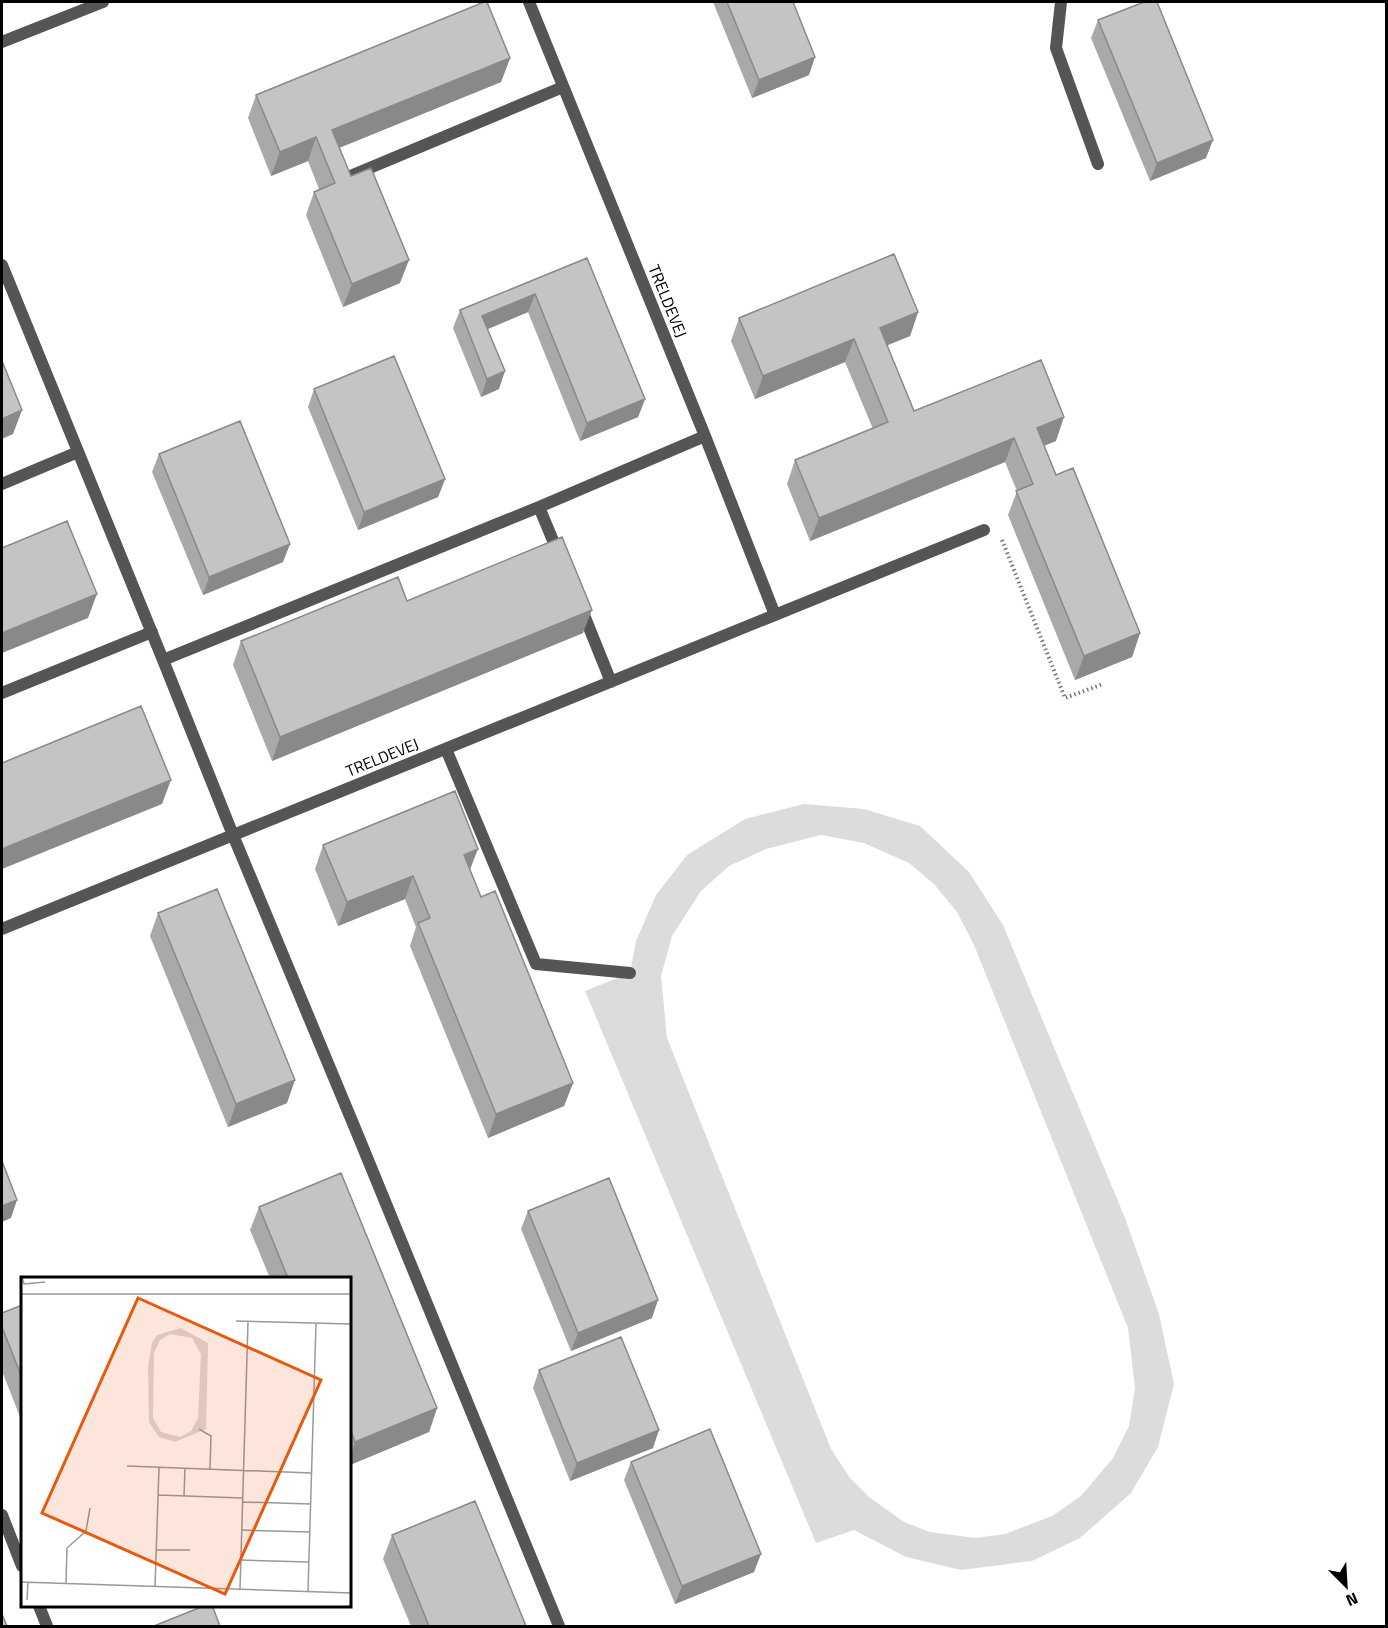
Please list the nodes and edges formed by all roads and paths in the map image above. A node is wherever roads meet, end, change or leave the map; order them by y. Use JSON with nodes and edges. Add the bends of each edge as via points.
{"nodes":[{"id":1,"x":103,"y":2,"type":"edge"},
{"id":2,"x":529,"y":2,"type":"edge"},
{"id":3,"x":1061,"y":2,"type":"edge"},
{"id":4,"x":2,"y":42,"type":"edge"},
{"id":5,"x":563,"y":87,"type":"junction"},
{"id":6,"x":1098,"y":164,"type":"dead end"},
{"id":7,"x":348,"y":177,"type":"edge"},
{"id":8,"x":2,"y":264,"type":"edge"},
{"id":9,"x":705,"y":436,"type":"junction"},
{"id":10,"x":78,"y":452,"type":"junction"},
{"id":11,"x":2,"y":484,"type":"edge"},
{"id":12,"x":539,"y":507,"type":"junction"},
{"id":13,"x":984,"y":530,"type":"joint"},
{"id":14,"x":561,"y":561,"type":"edge"},
{"id":15,"x":575,"y":594,"type":"edge"},
{"id":16,"x":775,"y":615,"type":"junction"},
{"id":17,"x":152,"y":632,"type":"junction"},
{"id":18,"x":163,"y":660,"type":"junction"},
{"id":19,"x":611,"y":682,"type":"junction"},
{"id":20,"x":1102,"y":684,"type":"dead end"},
{"id":21,"x":2,"y":693,"type":"edge"},
{"id":22,"x":446,"y":748,"type":"junction"},
{"id":23,"x":233,"y":835,"type":"junction"},
{"id":24,"x":2,"y":929,"type":"edge"},
{"id":25,"x":630,"y":973,"type":"dead end"},
{"id":26,"x":2,"y":1515,"type":"edge"},
{"id":27,"x":21,"y":1563,"type":"edge"},
{"id":28,"x":40,"y":1607,"type":"edge"},
{"id":29,"x":47,"y":1626,"type":"edge"},
{"id":30,"x":559,"y":1626,"type":"edge"}],
"edges":[{"from":1,"to":4,"type":"lane"},
{"from":2,"to":5,"type":"lane","name":"TRELDEVEJ"},
{"from":3,"to":6,"type":"lane","via":[[1056,48]]},
{"from":5,"to":7,"type":"lane"},
{"from":5,"to":9,"type":"lane","name":"TRELDEVEJ"},
{"from":8,"to":10,"type":"lane"},
{"from":9,"to":12,"type":"lane"},
{"from":9,"to":16,"type":"lane","name":"TRELDEVEJ"},
{"from":10,"to":11,"type":"lane"},
{"from":10,"to":17,"type":"lane"},
{"from":12,"to":14,"type":"lane"},
{"from":12,"to":18,"type":"lane"},
{"from":13,"to":16,"type":"lane","name":"TRELDEVEJ"},
{"from":13,"to":20,"type":"path","via":[[1000,537],[1065,698]]},
{"from":15,"to":19,"type":"lane"},
{"from":16,"to":19,"type":"lane","name":"TRELDEVEJ"},
{"from":17,"to":18,"type":"lane"},
{"from":17,"to":21,"type":"lane"},
{"from":18,"to":23,"type":"lane"},
{"from":19,"to":22,"type":"lane","name":"TRELDEVEJ"},
{"from":22,"to":23,"type":"lane","name":"TRELDEVEJ"},
{"from":22,"to":25,"type":"lane","via":[[536,964]]},
{"from":23,"to":24,"type":"lane","name":"TRELDEVEJ"},
{"from":23,"to":30,"type":"lane"},
{"from":26,"to":27,"type":"lane"},
{"from":28,"to":29,"type":"lane"}]}
